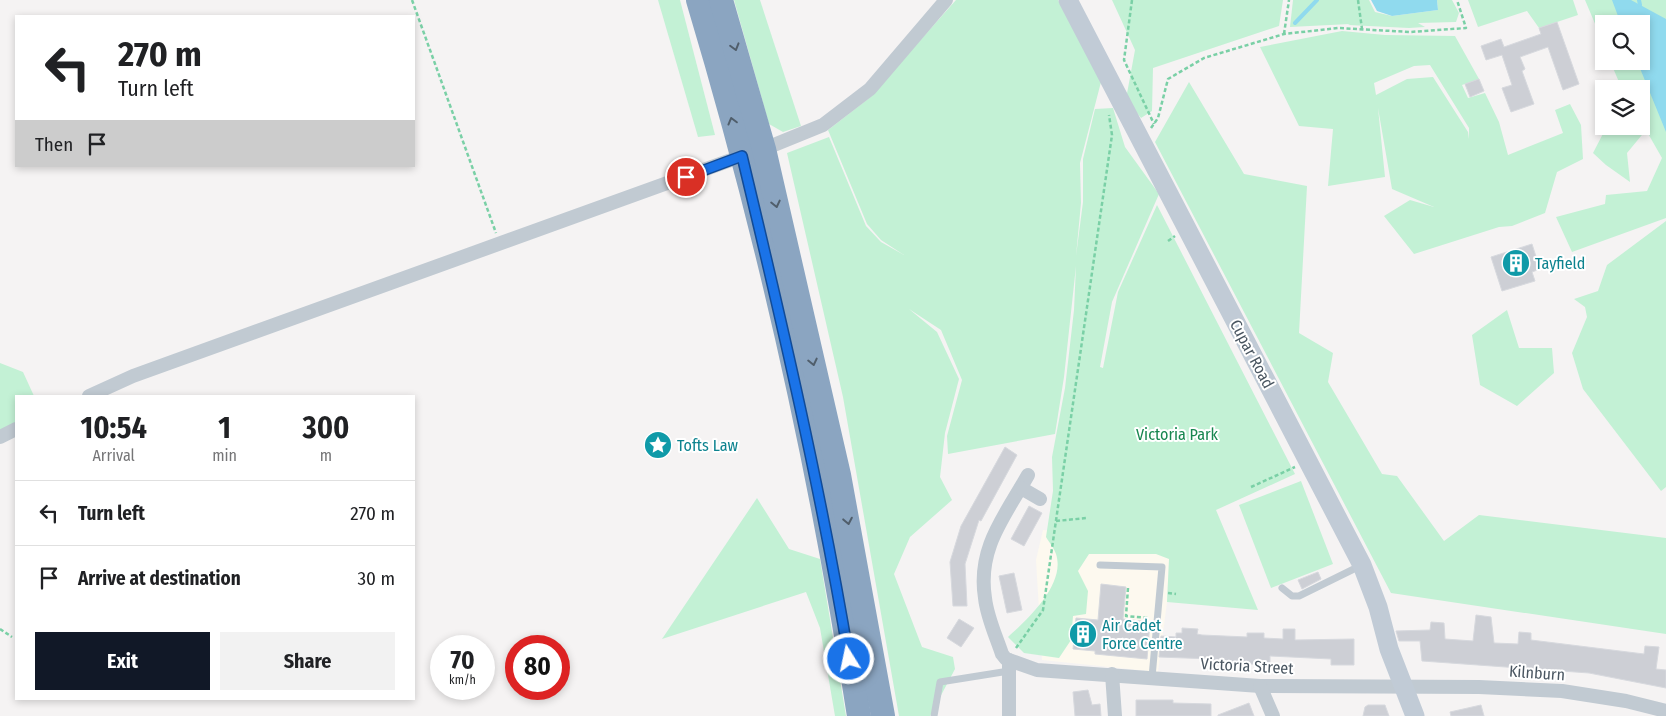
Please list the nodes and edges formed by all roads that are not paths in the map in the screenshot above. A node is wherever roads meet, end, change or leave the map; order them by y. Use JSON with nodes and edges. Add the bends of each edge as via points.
{"nodes":[{"id":1,"x":698,"y":0,"type":"edge"},
{"id":2,"x":721,"y":0,"type":"edge"},
{"id":3,"x":946,"y":0,"type":"edge"},
{"id":4,"x":1068,"y":0,"type":"edge"},
{"id":5,"x":764,"y":149,"type":"junction"},
{"id":6,"x":742,"y":156,"type":"junction"},
{"id":7,"x":91,"y":395,"type":"edge"},
{"id":8,"x":15,"y":430,"type":"edge"},
{"id":9,"x":0,"y":437,"type":"edge"},
{"id":10,"x":1028,"y":475,"type":"dead end"},
{"id":11,"x":1021,"y":488,"type":"junction"},
{"id":12,"x":1040,"y":498,"type":"dead end"},
{"id":13,"x":1362,"y":565,"type":"junction"},
{"id":14,"x":1100,"y":566,"type":"dead end"},
{"id":15,"x":1282,"y":588,"type":"dead end"},
{"id":16,"x":1011,"y":660,"type":"junction"},
{"id":17,"x":1112,"y":674,"type":"junction"},
{"id":18,"x":1152,"y":677,"type":"junction"},
{"id":19,"x":1260,"y":686,"type":"junction"},
{"id":20,"x":1404,"y":688,"type":"junction"},
{"id":21,"x":1666,"y":711,"type":"edge"},
{"id":22,"x":858,"y":716,"type":"edge"},
{"id":23,"x":884,"y":716,"type":"edge"},
{"id":24,"x":934,"y":716,"type":"edge"},
{"id":25,"x":1009,"y":716,"type":"edge"},
{"id":26,"x":1115,"y":716,"type":"edge"},
{"id":27,"x":1273,"y":716,"type":"edge"},
{"id":28,"x":1415,"y":716,"type":"edge"}],
"edges":[{"from":6,"to":1,"type":"highway","one_way":true},
{"from":2,"to":5,"type":"highway","one_way":true},
{"from":3,"to":5,"type":"street","via":[[870,89],[824,125]]},
{"from":4,"to":13,"type":"main road","name":"Cupar Road"},
{"from":5,"to":23,"type":"highway","one_way":true,"via":[[839,475]]},
{"from":6,"to":7,"type":"street","via":[[133,376]]},
{"from":6,"to":22,"type":"highway","via":[[802,410],[834,569]]},
{"from":8,"to":9,"type":"street"},
{"from":10,"to":11,"type":"street"},
{"from":11,"to":12,"type":"street"},
{"from":11,"to":16,"type":"street","via":[[991,538],[983,571],[985,600],[1002,654]]},
{"from":13,"to":15,"type":"lane","via":[[1299,596],[1292,596]]},
{"from":13,"to":20,"type":"main road","name":"Cupar Road"},
{"from":14,"to":18,"type":"lane","via":[[1162,567]]},
{"from":16,"to":17,"type":"street","name":"Victoria Street","via":[[1036,670]]},
{"from":16,"to":24,"type":"lane","via":[[940,682]]},
{"from":16,"to":25,"type":"street"},
{"from":17,"to":18,"type":"street","name":"Victoria Street"},
{"from":17,"to":26,"type":"street"},
{"from":18,"to":19,"type":"street","name":"Victoria Street"},
{"from":19,"to":20,"type":"street","name":"Victoria Street"},
{"from":19,"to":27,"type":"street"},
{"from":20,"to":21,"type":"street","name":"Kilnburn","via":[[1562,691]]},
{"from":20,"to":28,"type":"main road","name":"Cupar Road"}]}
